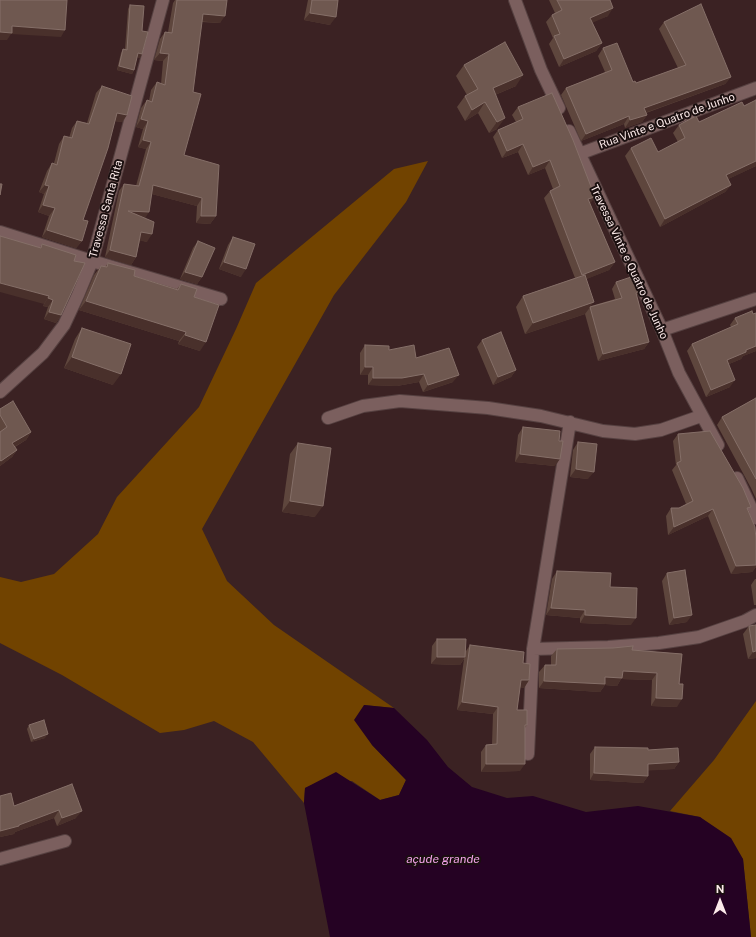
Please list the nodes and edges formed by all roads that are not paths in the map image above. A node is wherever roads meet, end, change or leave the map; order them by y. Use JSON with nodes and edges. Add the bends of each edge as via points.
{"nodes":[{"id":1,"x":163,"y":0,"type":"edge"},
{"id":2,"x":515,"y":0,"type":"edge"},
{"id":3,"x":756,"y":88,"type":"edge"},
{"id":4,"x":579,"y":154,"type":"junction"},
{"id":5,"x":0,"y":232,"type":"edge"},
{"id":6,"x":92,"y":261,"type":"junction"},
{"id":7,"x":221,"y":299,"type":"dead end"},
{"id":8,"x":756,"y":299,"type":"edge"},
{"id":9,"x":662,"y":330,"type":"junction"},
{"id":10,"x":0,"y":392,"type":"edge"},
{"id":11,"x":701,"y":416,"type":"junction"},
{"id":12,"x":328,"y":418,"type":"dead end"},
{"id":13,"x":570,"y":422,"type":"junction"},
{"id":14,"x":756,"y":518,"type":"edge"},
{"id":15,"x":756,"y":615,"type":"edge"},
{"id":16,"x":533,"y":649,"type":"junction"},
{"id":17,"x":528,"y":754,"type":"dead end"},
{"id":18,"x":65,"y":841,"type":"dead end"},
{"id":19,"x":0,"y":859,"type":"edge"}],
"edges":[{"from":1,"to":6,"type":"street","name":"Travessa Santa Rita"},
{"from":2,"to":4,"type":"street","name":"Travessa Vinte e Quatro de Junho","via":[[541,70]]},
{"from":3,"to":4,"type":"street","name":"Rua Vinte e Quatro de Junho"},
{"from":4,"to":9,"type":"street","name":"Travessa Vinte e Quatro de Junho"},
{"from":5,"to":6,"type":"street"},
{"from":6,"to":7,"type":"street"},
{"from":6,"to":10,"type":"street","name":"Travessa Santa Rita","via":[[64,325],[43,353]]},
{"from":8,"to":9,"type":"street"},
{"from":9,"to":11,"type":"street","name":"Travessa Vinte e Quatro de Junho","via":[[679,373]]},
{"from":11,"to":13,"type":"street","via":[[661,430],[635,434],[603,431]]},
{"from":11,"to":14,"type":"street","name":"Travessa Vinte e Quatro de Junho","via":[[745,492]]},
{"from":12,"to":13,"type":"street","via":[[363,406],[400,401],[488,408]]},
{"from":13,"to":16,"type":"street"},
{"from":15,"to":16,"type":"street","via":[[746,622],[699,637],[659,643]]},
{"from":16,"to":17,"type":"street"},
{"from":18,"to":19,"type":"street"}]}
